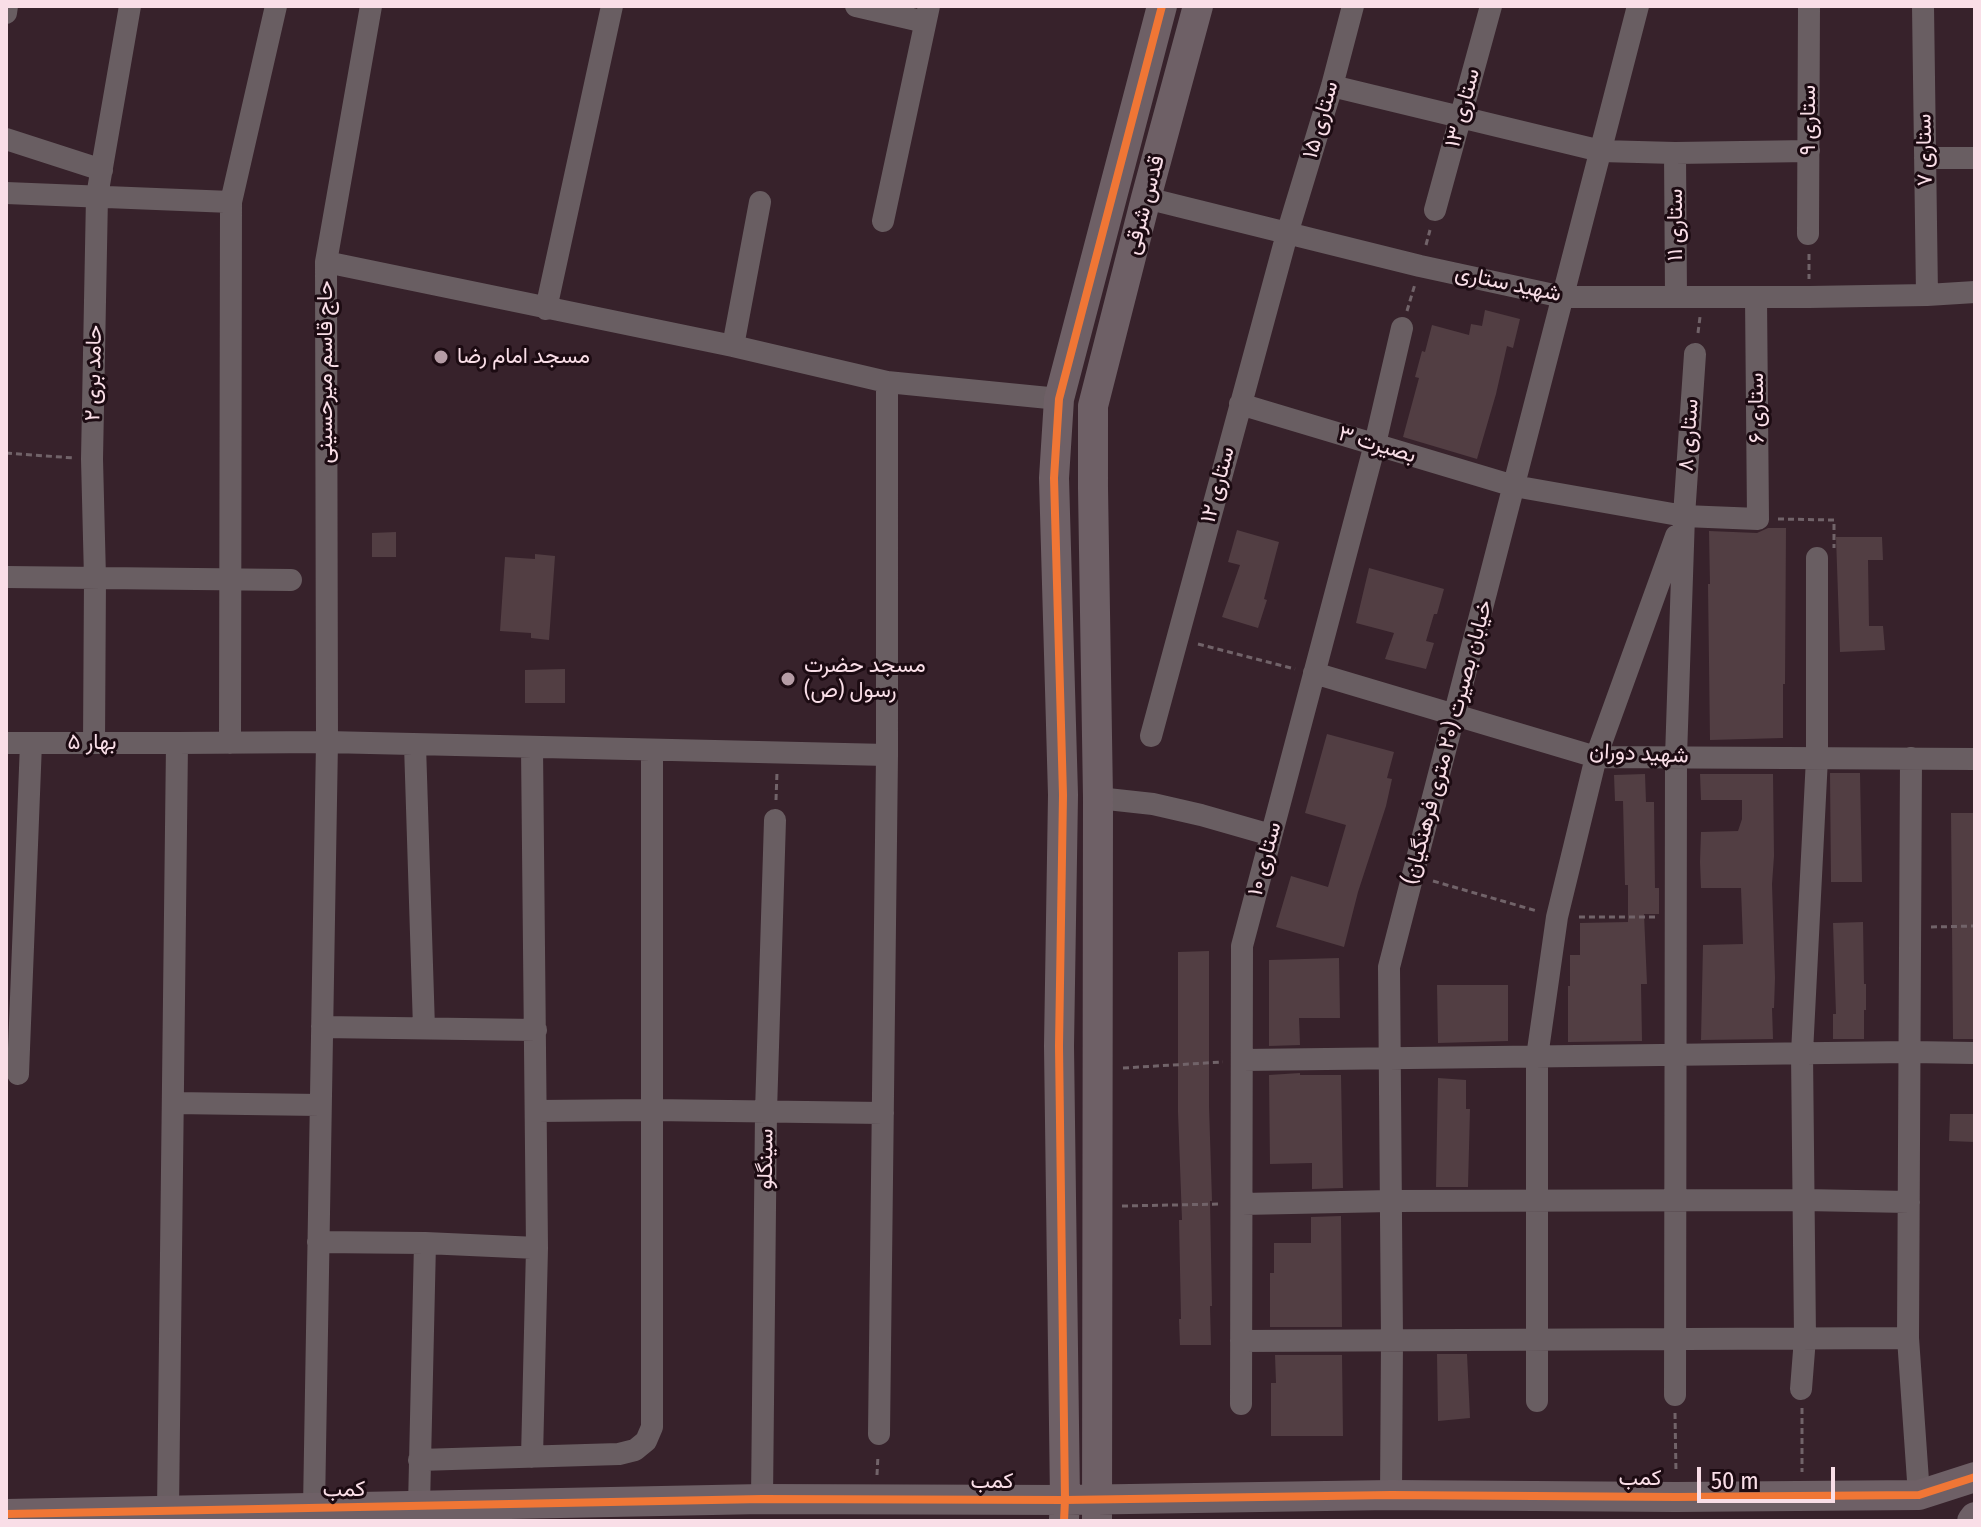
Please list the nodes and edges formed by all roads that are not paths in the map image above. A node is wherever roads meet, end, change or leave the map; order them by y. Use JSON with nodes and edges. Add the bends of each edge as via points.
{"nodes":[{"id":1,"x":7,"y":6,"type":"edge"},
{"id":2,"x":130,"y":6,"type":"edge"},
{"id":3,"x":276,"y":6,"type":"edge"},
{"id":4,"x":371,"y":6,"type":"edge"},
{"id":5,"x":612,"y":6,"type":"edge"},
{"id":6,"x":856,"y":6,"type":"edge"},
{"id":7,"x":1162,"y":6,"type":"edge"},
{"id":8,"x":1198,"y":6,"type":"edge"},
{"id":9,"x":1353,"y":6,"type":"edge"},
{"id":10,"x":1491,"y":6,"type":"edge"},
{"id":11,"x":1638,"y":6,"type":"edge"},
{"id":12,"x":1809,"y":6,"type":"edge"},
{"id":13,"x":1923,"y":6,"type":"edge"},
{"id":14,"x":6,"y":13,"type":"edge"},
{"id":15,"x":927,"y":14,"type":"edge"},
{"id":16,"x":1332,"y":86,"type":"junction"},
{"id":17,"x":1137,"y":103,"type":"junction"},
{"id":18,"x":1169,"y":114,"type":"junction"},
{"id":19,"x":1461,"y":117,"type":"junction"},
{"id":20,"x":6,"y":139,"type":"edge"},
{"id":21,"x":1601,"y":151,"type":"junction"},
{"id":22,"x":1809,"y":151,"type":"junction"},
{"id":23,"x":1675,"y":153,"type":"junction"},
{"id":24,"x":1925,"y":158,"type":"junction"},
{"id":25,"x":1975,"y":158,"type":"edge"},
{"id":26,"x":102,"y":170,"type":"junction"},
{"id":27,"x":6,"y":193,"type":"edge"},
{"id":28,"x":97,"y":196,"type":"junction"},
{"id":29,"x":1146,"y":198,"type":"junction"},
{"id":30,"x":231,"y":202,"type":"junction"},
{"id":31,"x":760,"y":202,"type":"dead end"},
{"id":32,"x":1435,"y":210,"type":"dead end"},
{"id":33,"x":883,"y":221,"type":"dead end"},
{"id":34,"x":1287,"y":234,"type":"junction"},
{"id":35,"x":1808,"y":234,"type":"road end"},
{"id":36,"x":326,"y":262,"type":"junction"},
{"id":37,"x":1975,"y":292,"type":"edge"},
{"id":38,"x":1927,"y":295,"type":"junction"},
{"id":39,"x":1563,"y":297,"type":"junction"},
{"id":40,"x":1676,"y":297,"type":"junction"},
{"id":41,"x":1756,"y":297,"type":"junction"},
{"id":42,"x":546,"y":309,"type":"junction"},
{"id":43,"x":1402,"y":328,"type":"dead end"},
{"id":44,"x":733,"y":346,"type":"junction"},
{"id":45,"x":1695,"y":354,"type":"road end"},
{"id":46,"x":887,"y":382,"type":"junction"},
{"id":47,"x":1059,"y":399,"type":"junction"},
{"id":48,"x":1240,"y":404,"type":"junction"},
{"id":49,"x":1093,"y":406,"type":"junction"},
{"id":50,"x":1375,"y":444,"type":"junction"},
{"id":51,"x":1514,"y":486,"type":"junction"},
{"id":52,"x":1684,"y":516,"type":"junction"},
{"id":53,"x":1758,"y":519,"type":"joint"},
{"id":54,"x":1817,"y":558,"type":"road end"},
{"id":55,"x":6,"y":577,"type":"edge"},
{"id":56,"x":95,"y":578,"type":"junction"},
{"id":57,"x":230,"y":579,"type":"junction"},
{"id":58,"x":291,"y":580,"type":"dead end"},
{"id":59,"x":1314,"y":673,"type":"junction"},
{"id":60,"x":1455,"y":714,"type":"junction"},
{"id":61,"x":1151,"y":736,"type":"dead end"},
{"id":62,"x":327,"y":742,"type":"junction"},
{"id":63,"x":6,"y":743,"type":"edge"},
{"id":64,"x":31,"y":743,"type":"junction"},
{"id":65,"x":94,"y":743,"type":"junction"},
{"id":66,"x":177,"y":743,"type":"junction"},
{"id":67,"x":230,"y":743,"type":"junction"},
{"id":68,"x":415,"y":745,"type":"junction"},
{"id":69,"x":532,"y":748,"type":"junction"},
{"id":70,"x":652,"y":750,"type":"junction"},
{"id":71,"x":887,"y":755,"type":"junction"},
{"id":72,"x":1596,"y":757,"type":"junction"},
{"id":73,"x":1676,"y":757,"type":"junction"},
{"id":74,"x":1817,"y":758,"type":"junction"},
{"id":75,"x":1911,"y":758,"type":"junction"},
{"id":76,"x":1975,"y":759,"type":"edge"},
{"id":77,"x":1098,"y":798,"type":"junction"},
{"id":78,"x":775,"y":820,"type":"road end"},
{"id":79,"x":1271,"y":835,"type":"junction"},
{"id":80,"x":322,"y":1027,"type":"junction"},
{"id":81,"x":424,"y":1028,"type":"junction"},
{"id":82,"x":536,"y":1030,"type":"junction"},
{"id":83,"x":1910,"y":1052,"type":"junction"},
{"id":84,"x":1802,"y":1053,"type":"junction"},
{"id":85,"x":1975,"y":1053,"type":"edge"},
{"id":86,"x":1675,"y":1055,"type":"junction"},
{"id":87,"x":1537,"y":1057,"type":"junction"},
{"id":88,"x":1390,"y":1058,"type":"junction"},
{"id":89,"x":1243,"y":1060,"type":"junction"},
{"id":90,"x":18,"y":1074,"type":"dead end"},
{"id":91,"x":173,"y":1103,"type":"junction"},
{"id":92,"x":320,"y":1105,"type":"junction"},
{"id":93,"x":652,"y":1110,"type":"junction"},
{"id":94,"x":537,"y":1111,"type":"junction"},
{"id":95,"x":766,"y":1112,"type":"junction"},
{"id":96,"x":883,"y":1113,"type":"junction"},
{"id":97,"x":1537,"y":1200,"type":"junction"},
{"id":98,"x":1674,"y":1200,"type":"junction"},
{"id":99,"x":1804,"y":1200,"type":"junction"},
{"id":100,"x":1391,"y":1201,"type":"junction"},
{"id":101,"x":1909,"y":1202,"type":"junction"},
{"id":102,"x":1242,"y":1204,"type":"junction"},
{"id":103,"x":318,"y":1242,"type":"junction"},
{"id":104,"x":425,"y":1243,"type":"junction"},
{"id":105,"x":537,"y":1248,"type":"junction"},
{"id":106,"x":1805,"y":1338,"type":"junction"},
{"id":107,"x":1908,"y":1338,"type":"junction"},
{"id":108,"x":1537,"y":1339,"type":"junction"},
{"id":109,"x":1674,"y":1339,"type":"junction"},
{"id":110,"x":1392,"y":1340,"type":"junction"},
{"id":111,"x":1241,"y":1341,"type":"junction"},
{"id":112,"x":1801,"y":1389,"type":"road end"},
{"id":113,"x":1675,"y":1395,"type":"road end"},
{"id":114,"x":1537,"y":1401,"type":"dead end"},
{"id":115,"x":1241,"y":1404,"type":"dead end"},
{"id":116,"x":879,"y":1434,"type":"road end"},
{"id":117,"x":532,"y":1457,"type":"junction"},
{"id":118,"x":419,"y":1460,"type":"junction"},
{"id":119,"x":1975,"y":1477,"type":"edge"},
{"id":120,"x":1391,"y":1495,"type":"junction"},
{"id":121,"x":1919,"y":1495,"type":"junction"},
{"id":122,"x":762,"y":1499,"type":"junction"},
{"id":123,"x":1663,"y":1505,"type":"edge"},
{"id":124,"x":419,"y":1506,"type":"junction"},
{"id":125,"x":314,"y":1508,"type":"junction"},
{"id":126,"x":168,"y":1511,"type":"junction"},
{"id":127,"x":1064,"y":1511,"type":"edge"},
{"id":128,"x":546,"y":1513,"type":"edge"},
{"id":129,"x":6,"y":1514,"type":"edge"},
{"id":130,"x":1097,"y":1521,"type":"edge"}],
"edges":[{"from":1,"to":14,"type":"street"},
{"from":2,"to":26,"type":"street","name":"حامد بری ۲"},
{"from":3,"to":30,"type":"street"},
{"from":4,"to":36,"type":"street","name":"حاج قاسم میرحسینی"},
{"from":5,"to":42,"type":"street"},
{"from":6,"to":15,"type":"street"},
{"from":7,"to":17,"type":"street"},
{"from":8,"to":18,"type":"street","name":"قدس شرقی"},
{"from":9,"to":16,"type":"street","name":"ستاری ۱۵"},
{"from":10,"to":19,"type":"street","name":"ستاری ۱۳"},
{"from":11,"to":21,"type":"street","name":"خیابان بصیرت (۲۰ متری فرهنگیان)"},
{"from":12,"to":22,"type":"street","name":"ستاری ۹"},
{"from":13,"to":24,"type":"street","name":"ستاری ۷"},
{"from":15,"to":33,"type":"street"},
{"from":16,"to":19,"type":"street"},
{"from":16,"to":34,"type":"street","name":"ستاری ۱۵"},
{"from":17,"to":18,"type":"street"},
{"from":17,"to":47,"type":"street"},
{"from":18,"to":29,"type":"street","name":"قدس شرقی"},
{"from":19,"to":21,"type":"street"},
{"from":19,"to":32,"type":"street","name":"ستاری ۱۳"},
{"from":20,"to":26,"type":"street"},
{"from":21,"to":23,"type":"street"},
{"from":21,"to":39,"type":"street","name":"خیابان بصیرت (۲۰ متری فرهنگیان)"},
{"from":22,"to":23,"type":"street"},
{"from":22,"to":35,"type":"street","name":"ستاری ۹"},
{"from":23,"to":40,"type":"street","name":"ستاری ۱۱"},
{"from":24,"to":25,"type":"street"},
{"from":24,"to":38,"type":"street","name":"ستاری ۷"},
{"from":26,"to":28,"type":"street","name":"حامد بری ۲"},
{"from":27,"to":28,"type":"street"},
{"from":28,"to":30,"type":"street"},
{"from":28,"to":56,"type":"street","name":"حامد بری ۲"},
{"from":29,"to":34,"type":"street","name":"شهید ستاری"},
{"from":29,"to":49,"type":"street","name":"قدس شرقی"},
{"from":30,"to":57,"type":"street"},
{"from":31,"to":44,"type":"street"},
{"from":34,"to":39,"type":"street","name":"شهید ستاری"},
{"from":34,"to":48,"type":"street","name":"ستاری ۱۲"},
{"from":36,"to":42,"type":"street"},
{"from":36,"to":62,"type":"street","name":"حاج قاسم میرحسینی"},
{"from":37,"to":38,"type":"street","name":"شهید ستاری"},
{"from":38,"to":41,"type":"street","name":"شهید ستاری"},
{"from":39,"to":40,"type":"street","name":"شهید ستاری"},
{"from":39,"to":51,"type":"street","name":"خیابان بصیرت (۲۰ متری فرهنگیان)"},
{"from":40,"to":41,"type":"street","name":"شهید ستاری"},
{"from":41,"to":53,"type":"street","name":"ستاری ۶"},
{"from":42,"to":44,"type":"street"},
{"from":43,"to":50,"type":"street","name":"ستاری ۱۰"},
{"from":44,"to":46,"type":"street"},
{"from":45,"to":52,"type":"street","name":"ستاری ۸"},
{"from":46,"to":47,"type":"street"},
{"from":46,"to":71,"type":"street"},
{"from":47,"to":49,"type":"street"},
{"from":47,"to":127,"type":"street","via":[[1054,478],[1063,795],[1059,1046]]},
{"from":48,"to":50,"type":"street","name":"بصیرت ۳"},
{"from":48,"to":61,"type":"street","name":"ستاری ۱۲"},
{"from":49,"to":77,"type":"street","name":"قدس شرقی"},
{"from":50,"to":51,"type":"street","name":"بصیرت ۳"},
{"from":50,"to":59,"type":"street","name":"ستاری ۱۰"},
{"from":51,"to":52,"type":"street","name":"بصیرت ۳"},
{"from":51,"to":60,"type":"street","name":"خیابان بصیرت (۲۰ متری فرهنگیان)"},
{"from":52,"to":53,"type":"street","name":"بصیرت ۳"},
{"from":52,"to":72,"type":"street"},
{"from":52,"to":73,"type":"street"},
{"from":54,"to":74,"type":"street"},
{"from":55,"to":56,"type":"street"},
{"from":56,"to":57,"type":"street"},
{"from":56,"to":65,"type":"street","name":"حامد بری ۲"},
{"from":57,"to":58,"type":"street"},
{"from":57,"to":67,"type":"street"},
{"from":59,"to":60,"type":"street","name":"شهید دوران"},
{"from":59,"to":79,"type":"street","name":"ستاری ۱۰"},
{"from":60,"to":72,"type":"street","name":"شهید دوران"},
{"from":60,"to":88,"type":"street","name":"خیابان بصیرت (۲۰ متری فرهنگیان)","via":[[1389,967]]},
{"from":62,"to":67,"type":"street","name":"بهار ۵"},
{"from":62,"to":68,"type":"street","name":"بهار ۵"},
{"from":62,"to":80,"type":"street","name":"حاج قاسم میرحسینی"},
{"from":63,"to":64,"type":"street","name":"بهار ۵"},
{"from":64,"to":65,"type":"street","name":"بهار ۵"},
{"from":64,"to":90,"type":"street"},
{"from":65,"to":66,"type":"street","name":"بهار ۵"},
{"from":66,"to":67,"type":"street","name":"بهار ۵"},
{"from":66,"to":91,"type":"street"},
{"from":68,"to":69,"type":"street","name":"بهار ۵"},
{"from":68,"to":81,"type":"street"},
{"from":69,"to":70,"type":"street","name":"بهار ۵"},
{"from":69,"to":82,"type":"street"},
{"from":70,"to":71,"type":"street","name":"بهار ۵"},
{"from":70,"to":93,"type":"street"},
{"from":71,"to":96,"type":"street"},
{"from":72,"to":73,"type":"street","name":"شهید دوران"},
{"from":72,"to":87,"type":"street","via":[[1557,917]]},
{"from":73,"to":74,"type":"street","name":"شهید دوران"},
{"from":73,"to":86,"type":"street"},
{"from":74,"to":75,"type":"street","name":"شهید دوران"},
{"from":74,"to":84,"type":"street"},
{"from":75,"to":76,"type":"street","name":"شهید دوران"},
{"from":75,"to":83,"type":"street"},
{"from":77,"to":79,"type":"street","via":[[1153,804]]},
{"from":77,"to":130,"type":"street","name":"قدس شرقی"},
{"from":78,"to":95,"type":"street","name":"سینگلو"},
{"from":79,"to":89,"type":"street","name":"ستاری ۱۰","via":[[1242,946]]},
{"from":80,"to":81,"type":"street"},
{"from":80,"to":92,"type":"street","name":"حاج قاسم میرحسینی"},
{"from":81,"to":82,"type":"street"},
{"from":82,"to":94,"type":"street"},
{"from":83,"to":84,"type":"street"},
{"from":83,"to":85,"type":"street"},
{"from":83,"to":101,"type":"street"},
{"from":84,"to":86,"type":"street"},
{"from":84,"to":99,"type":"street"},
{"from":86,"to":87,"type":"street"},
{"from":86,"to":98,"type":"street"},
{"from":87,"to":88,"type":"street"},
{"from":87,"to":97,"type":"street"},
{"from":88,"to":89,"type":"street"},
{"from":88,"to":100,"type":"street","name":"خیابان بصیرت (۲۰ متری فرهنگیان)"},
{"from":89,"to":102,"type":"street","name":"ستاری ۱۰"},
{"from":91,"to":92,"type":"street"},
{"from":91,"to":126,"type":"street"},
{"from":92,"to":103,"type":"street","name":"حاج قاسم میرحسینی"},
{"from":93,"to":94,"type":"street"},
{"from":93,"to":95,"type":"street"},
{"from":93,"to":117,"type":"street","via":[[652,1427],[635,1450],[619,1454]]},
{"from":94,"to":105,"type":"street"},
{"from":95,"to":96,"type":"street"},
{"from":95,"to":122,"type":"street","name":"سینگلو"},
{"from":96,"to":116,"type":"street"},
{"from":97,"to":98,"type":"street"},
{"from":97,"to":100,"type":"street"},
{"from":97,"to":108,"type":"street"},
{"from":98,"to":99,"type":"street"},
{"from":98,"to":109,"type":"street"},
{"from":99,"to":101,"type":"street"},
{"from":99,"to":106,"type":"street"},
{"from":100,"to":102,"type":"street"},
{"from":100,"to":110,"type":"street","name":"خیابان بصیرت (۲۰ متری فرهنگیان)"},
{"from":101,"to":107,"type":"street"},
{"from":102,"to":111,"type":"street","name":"ستاری ۱۰"},
{"from":103,"to":104,"type":"street"},
{"from":103,"to":125,"type":"street","name":"حاج قاسم میرحسینی"},
{"from":104,"to":105,"type":"street"},
{"from":104,"to":118,"type":"street"},
{"from":105,"to":117,"type":"street"},
{"from":106,"to":107,"type":"street"},
{"from":106,"to":109,"type":"street"},
{"from":106,"to":112,"type":"street"},
{"from":107,"to":121,"type":"street"},
{"from":108,"to":109,"type":"street"},
{"from":108,"to":110,"type":"street"},
{"from":108,"to":114,"type":"street"},
{"from":109,"to":113,"type":"street"},
{"from":110,"to":111,"type":"street"},
{"from":110,"to":120,"type":"street","name":"خیابان بصیرت (۲۰ متری فرهنگیان)"},
{"from":111,"to":115,"type":"street","name":"ستاری ۱۰"},
{"from":117,"to":118,"type":"street"},
{"from":118,"to":124,"type":"street"},
{"from":119,"to":121,"type":"street","name":"کمب"},
{"from":120,"to":123,"type":"street","name":"کمب"},
{"from":120,"to":127,"type":"street","name":"کمب"},
{"from":121,"to":123,"type":"street","name":"کمب"},
{"from":122,"to":127,"type":"street","name":"کمب","via":[[876,1499]]},
{"from":122,"to":128,"type":"street","name":"کمب"},
{"from":124,"to":125,"type":"street","name":"کمب"},
{"from":124,"to":128,"type":"street","name":"کمب"},
{"from":125,"to":126,"type":"street","name":"کمب"},
{"from":126,"to":129,"type":"street","name":"کمب"}]}
